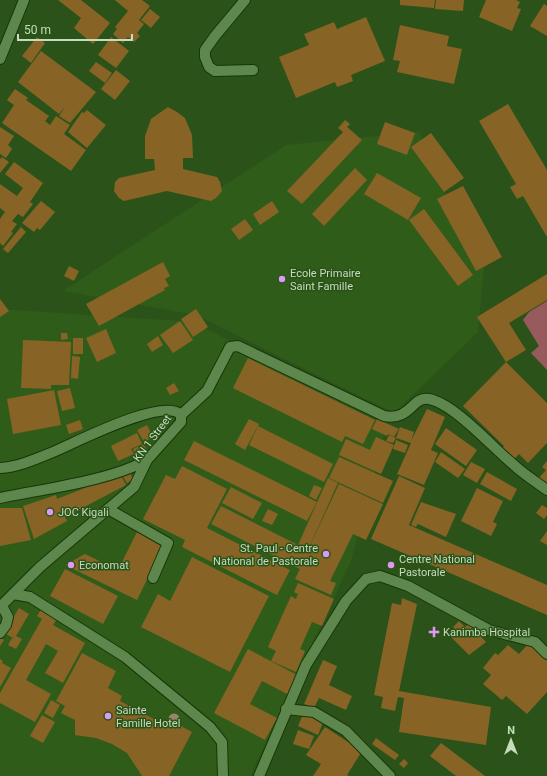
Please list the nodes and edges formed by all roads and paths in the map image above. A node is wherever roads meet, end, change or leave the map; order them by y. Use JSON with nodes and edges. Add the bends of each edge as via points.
{"nodes":[{"id":1,"x":24,"y":0,"type":"edge"},
{"id":2,"x":245,"y":0,"type":"edge"},
{"id":3,"x":0,"y":59,"type":"edge"},
{"id":4,"x":253,"y":70,"type":"dead end"},
{"id":5,"x":181,"y":415,"type":"junction"},
{"id":6,"x":147,"y":460,"type":"junction"},
{"id":7,"x":0,"y":468,"type":"edge"},
{"id":8,"x":547,"y":490,"type":"edge"},
{"id":9,"x":0,"y":498,"type":"edge"},
{"id":10,"x":108,"y":509,"type":"junction"},
{"id":11,"x":153,"y":578,"type":"dead end"},
{"id":12,"x":13,"y":594,"type":"junction"},
{"id":13,"x":1,"y":607,"type":"edge"},
{"id":14,"x":0,"y":633,"type":"edge"},
{"id":15,"x":547,"y":654,"type":"edge"},
{"id":16,"x":286,"y":709,"type":"junction"},
{"id":17,"x":223,"y":776,"type":"edge"},
{"id":18,"x":259,"y":776,"type":"edge"},
{"id":19,"x":390,"y":776,"type":"edge"}],
"edges":[{"from":1,"to":3,"type":"street"},
{"from":2,"to":4,"type":"street","via":[[205,50],[205,57],[209,67],[215,72]]},
{"from":5,"to":6,"type":"street","name":"KN 1 Street","via":[[181,422]]},
{"from":5,"to":7,"type":"street","name":"KN 1 Street","via":[[174,411],[155,412],[112,426],[32,460]]},
{"from":5,"to":8,"type":"street","via":[[207,391],[230,347],[238,346],[384,416],[394,418],[408,412],[418,401],[428,399],[452,410],[516,467]]},
{"from":6,"to":9,"type":"street","via":[[136,467],[95,478]]},
{"from":6,"to":10,"type":"street","name":"KN 1 Street","via":[[134,487]]},
{"from":10,"to":11,"type":"street","via":[[168,543]]},
{"from":10,"to":12,"type":"street","name":"KN 1 Street","via":[[40,566]]},
{"from":12,"to":13,"type":"street","name":"KN 1 Street"},
{"from":12,"to":17,"type":"street","via":[[30,598],[124,658],[210,727],[222,742]]},
{"from":13,"to":14,"type":"street","via":[[8,617]]},
{"from":15,"to":16,"type":"street","via":[[535,642],[489,630],[408,586],[380,576],[372,576],[353,591],[324,634],[306,664]]},
{"from":16,"to":18,"type":"street"},
{"from":16,"to":19,"type":"street","via":[[314,712],[346,731]]}]}
